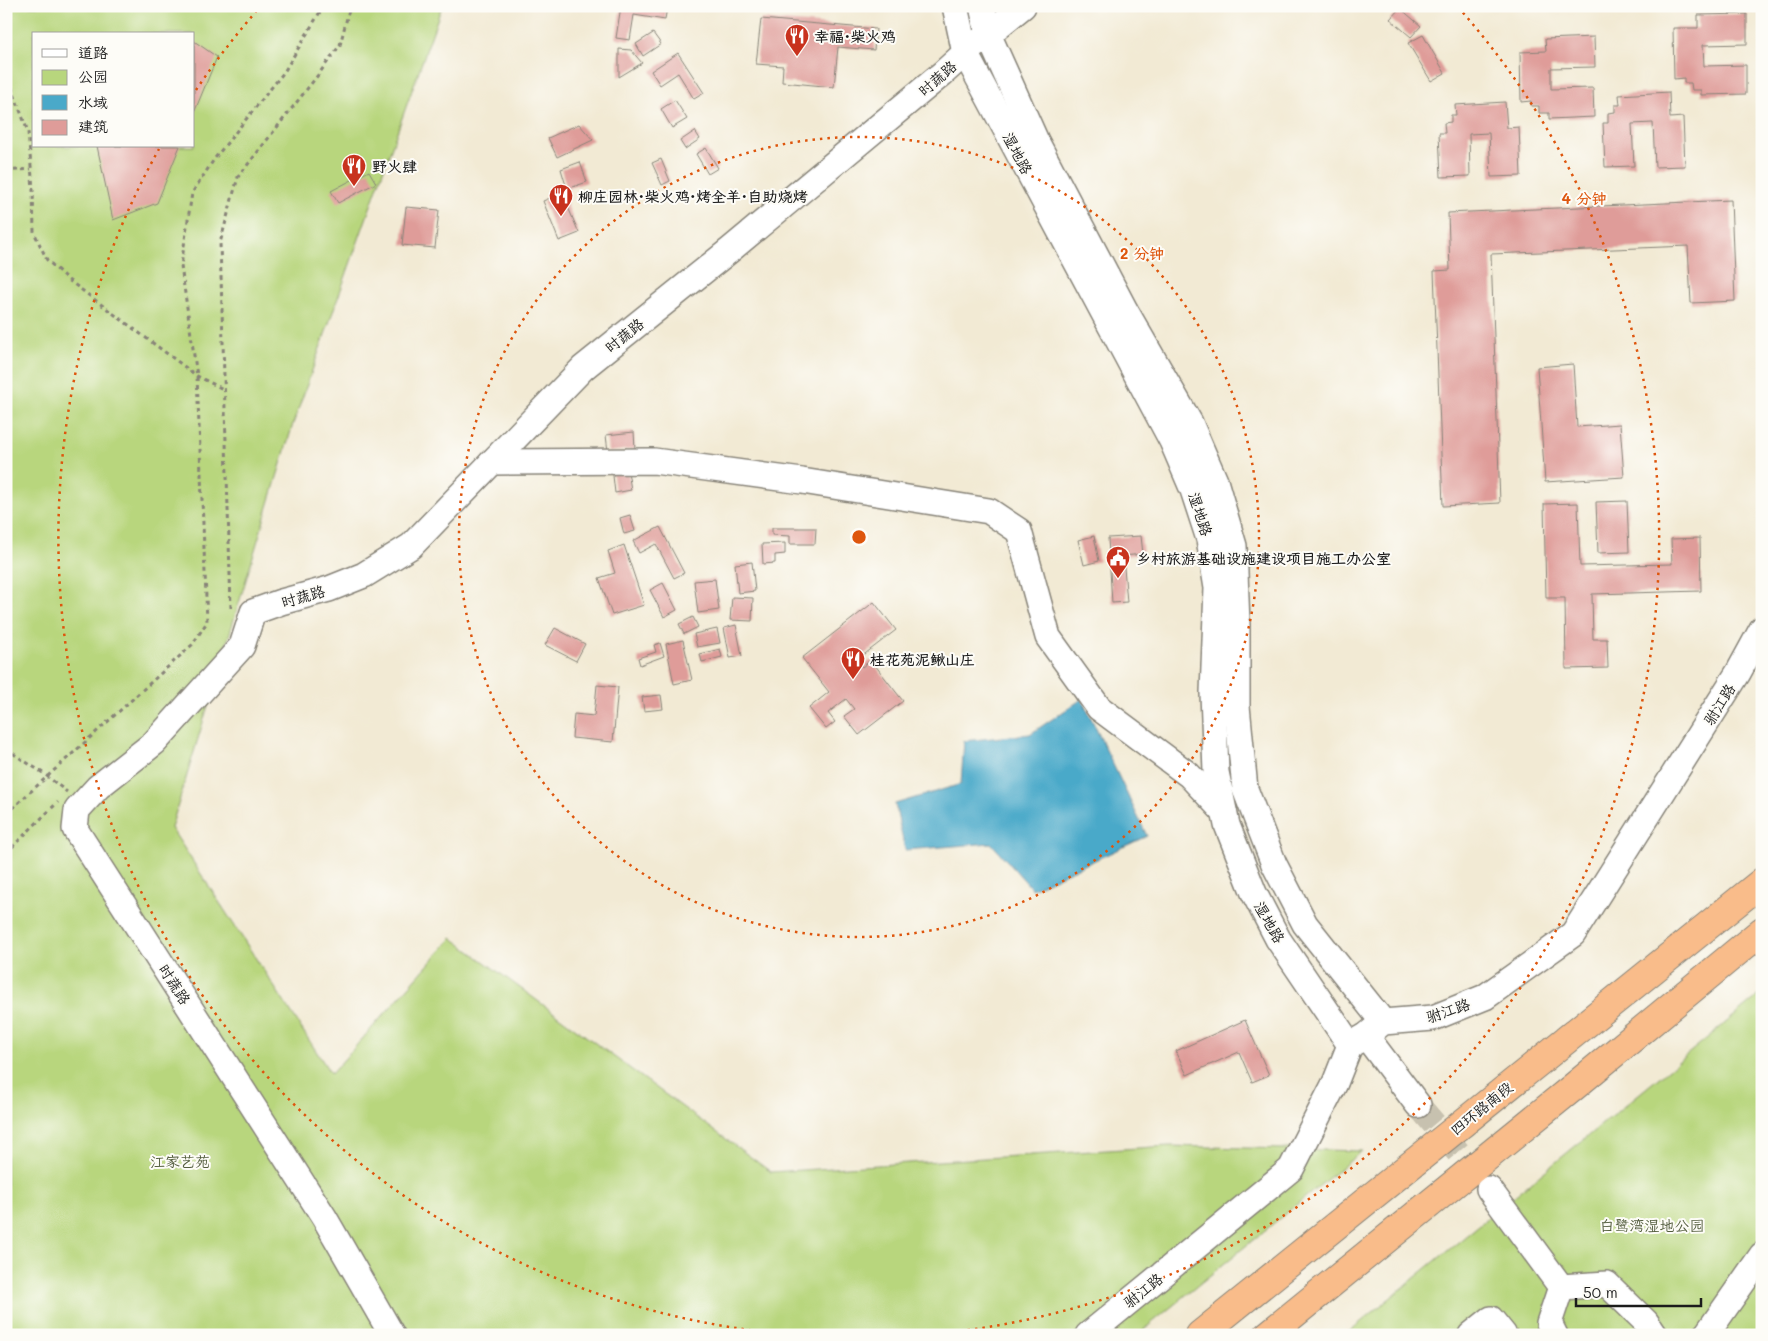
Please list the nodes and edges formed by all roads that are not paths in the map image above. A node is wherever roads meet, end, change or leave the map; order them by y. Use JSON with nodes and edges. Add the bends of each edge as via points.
{"nodes":[{"id":1,"x":954,"y":6,"type":"edge"},
{"id":2,"x":982,"y":6,"type":"edge"},
{"id":3,"x":1023,"y":6,"type":"edge"},
{"id":4,"x":988,"y":34,"type":"junction"},
{"id":5,"x":965,"y":53,"type":"junction"},
{"id":6,"x":492,"y":462,"type":"junction"},
{"id":7,"x":1762,"y":629,"type":"edge"},
{"id":8,"x":1224,"y":812,"type":"junction"},
{"id":9,"x":1762,"y":882,"type":"edge"},
{"id":10,"x":1762,"y":931,"type":"edge"},
{"id":11,"x":1366,"y":1034,"type":"junction"},
{"id":12,"x":1418,"y":1104,"type":"tunnel mouth"},
{"id":13,"x":1489,"y":1189,"type":"tunnel mouth"},
{"id":14,"x":1762,"y":1254,"type":"edge"},
{"id":15,"x":1561,"y":1287,"type":"junction"},
{"id":16,"x":1546,"y":1331,"type":"edge"},
{"id":17,"x":392,"y":1335,"type":"edge"},
{"id":18,"x":1088,"y":1335,"type":"edge"},
{"id":19,"x":1200,"y":1335,"type":"edge"},
{"id":20,"x":1268,"y":1335,"type":"edge"},
{"id":21,"x":1471,"y":1335,"type":"edge"},
{"id":22,"x":1504,"y":1335,"type":"edge"},
{"id":23,"x":1654,"y":1335,"type":"edge"},
{"id":24,"x":1706,"y":1335,"type":"edge"}],
"edges":[{"from":1,"to":5,"type":"street","name":"湿地路"},
{"from":2,"to":4,"type":"street","name":"湿地路"},
{"from":3,"to":4,"type":"street","name":"时蔬路"},
{"from":4,"to":5,"type":"street","name":"时蔬路"},
{"from":4,"to":11,"type":"street","name":"湿地路","via":[[1036,141],[1125,310],[1190,423],[1215,481],[1234,546],[1238,625],[1237,706],[1245,789],[1274,864]]},
{"from":5,"to":6,"type":"street","name":"时蔬路","via":[[583,368]]},
{"from":5,"to":8,"type":"street","name":"湿地路","via":[[1172,440],[1193,490],[1209,539],[1217,588],[1216,772]]},
{"from":6,"to":8,"type":"street","via":[[654,461],[989,511],[1019,531],[1048,637],[1099,708],[1189,775]]},
{"from":6,"to":17,"type":"street","name":"时蔬路","via":[[412,546],[364,575],[253,612],[242,646],[154,743],[98,787],[77,810],[75,829],[324,1217]]},
{"from":7,"to":11,"type":"street","name":"驸江路","via":[[1738,673],[1573,934],[1484,996],[1433,1018]]},
{"from":8,"to":11,"type":"street","name":"湿地路","via":[[1254,894],[1278,939]]},
{"from":9,"to":19,"type":"highway","name":"四环路南段"},
{"from":10,"to":20,"type":"highway"},
{"from":11,"to":12,"type":"street"},
{"from":11,"to":18,"type":"street","name":"驸江路","via":[[1335,1083],[1291,1169]]},
{"from":13,"to":15,"type":"street"},
{"from":14,"to":24,"type":"street"},
{"from":15,"to":16,"type":"street"},
{"from":15,"to":23,"type":"street","via":[[1607,1284],[1646,1322]]},
{"from":21,"to":22,"type":"street","via":[[1491,1319]]}]}
